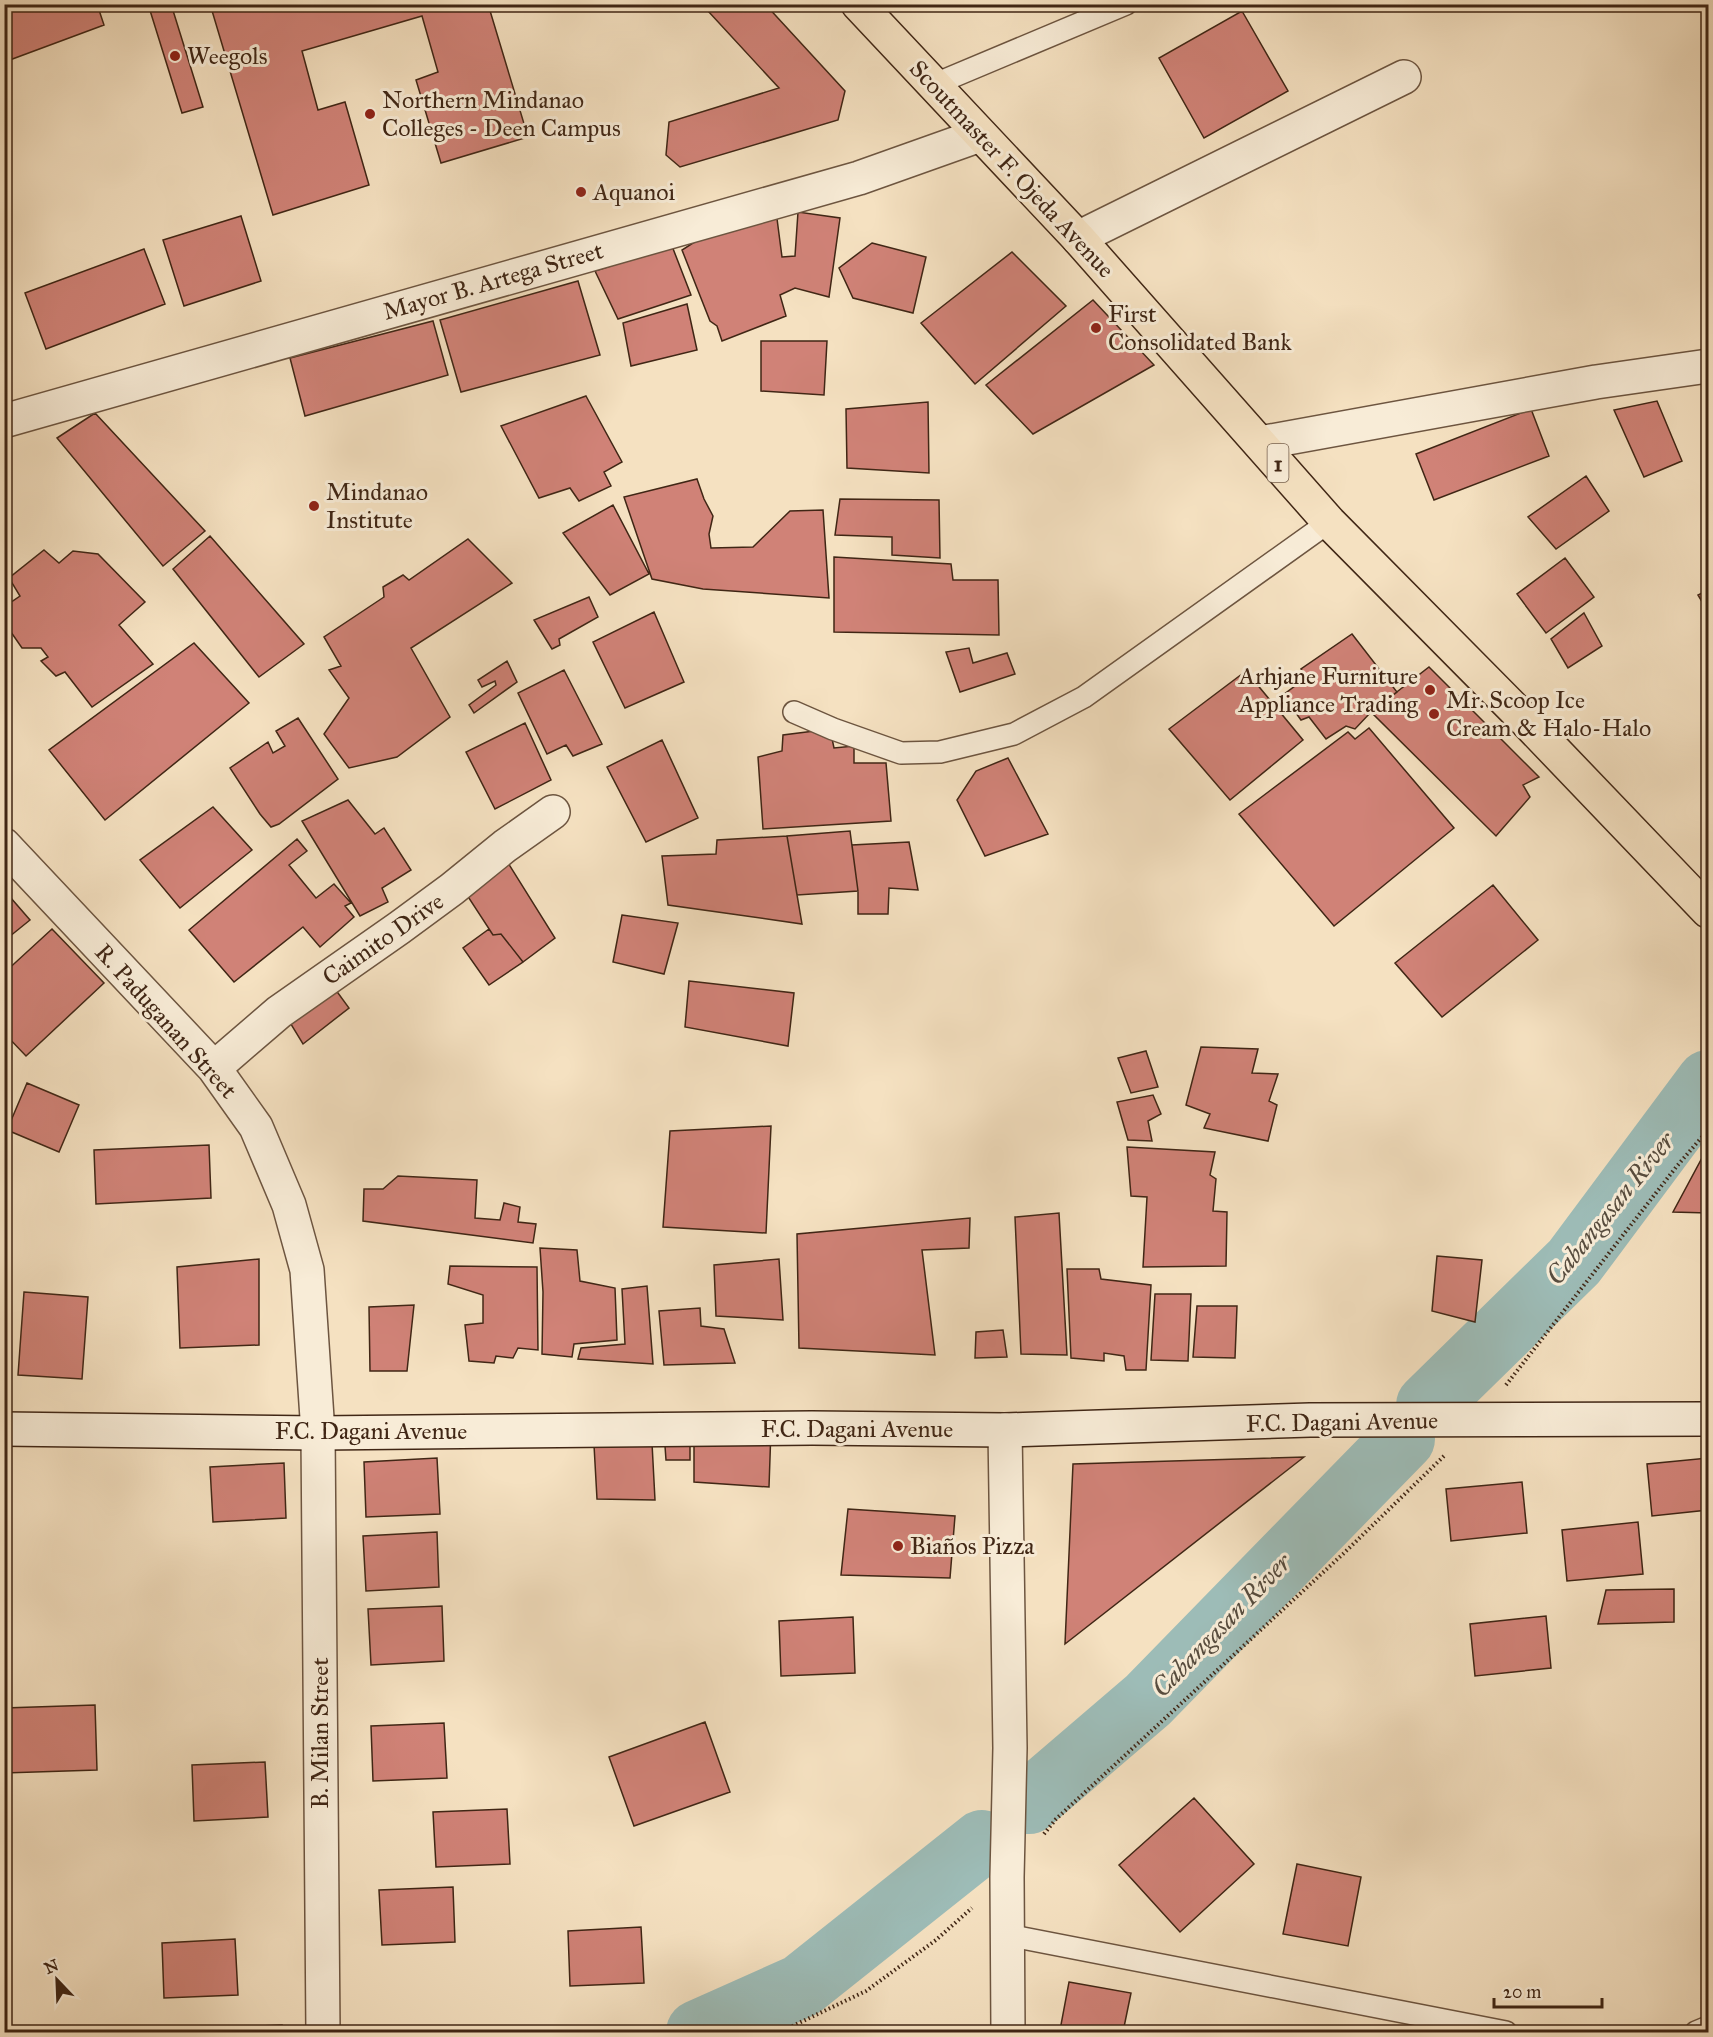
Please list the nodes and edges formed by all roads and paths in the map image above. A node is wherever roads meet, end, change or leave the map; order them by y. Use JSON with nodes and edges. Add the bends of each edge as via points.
{"nodes":[{"id":1,"x":858,"y":4,"type":"edge"},
{"id":2,"x":1126,"y":4,"type":"edge"},
{"id":3,"x":1404,"y":77,"type":"dead end"},
{"id":4,"x":933,"y":85,"type":"junction"},
{"id":5,"x":980,"y":135,"type":"junction"},
{"id":6,"x":1078,"y":238,"type":"junction"},
{"id":7,"x":1708,"y":366,"type":"edge"},
{"id":8,"x":4,"y":421,"type":"edge"},
{"id":9,"x":1260,"y":443,"type":"junction"},
{"id":10,"x":1329,"y":522,"type":"junction"},
{"id":11,"x":794,"y":712,"type":"dead end"},
{"id":12,"x":553,"y":812,"type":"dead end"},
{"id":13,"x":4,"y":845,"type":"edge"},
{"id":14,"x":1708,"y":911,"type":"edge"},
{"id":15,"x":214,"y":1068,"type":"junction"},
{"id":16,"x":1708,"y":1130,"type":"edge"},
{"id":17,"x":1708,"y":1419,"type":"edge"},
{"id":18,"x":1478,"y":1421,"type":"junction"},
{"id":19,"x":4,"y":1429,"type":"edge"},
{"id":20,"x":1005,"y":1430,"type":"junction"},
{"id":21,"x":318,"y":1432,"type":"junction"},
{"id":22,"x":1042,"y":1836,"type":"dead end"},
{"id":23,"x":1007,"y":1877,"type":"junction"},
{"id":24,"x":1007,"y":1935,"type":"junction"},
{"id":25,"x":1708,"y":2027,"type":"edge"},
{"id":26,"x":323,"y":2032,"type":"edge"},
{"id":27,"x":780,"y":2032,"type":"edge"},
{"id":28,"x":1008,"y":2032,"type":"edge"},
{"id":29,"x":1506,"y":2032,"type":"edge"},
{"id":30,"x":1696,"y":2032,"type":"edge"}],
"edges":[{"from":1,"to":4,"type":"highway","name":"Scoutmaster F. Ojeda Avenue","number":"1"},
{"from":2,"to":4,"type":"lane"},
{"from":3,"to":6,"type":"street"},
{"from":4,"to":5,"type":"highway","name":"Scoutmaster F. Ojeda Avenue","number":"1"},
{"from":5,"to":6,"type":"highway","name":"Scoutmaster F. Ojeda Avenue","number":"1"},
{"from":5,"to":8,"type":"street","name":"Mayor B. Artega Street","via":[[859,178]]},
{"from":6,"to":9,"type":"highway","name":"Scoutmaster F. Ojeda Avenue","number":"1"},
{"from":7,"to":9,"type":"street","via":[[1596,382]]},
{"from":9,"to":10,"type":"highway","name":"Scoutmaster F. Ojeda Avenue","number":"1"},
{"from":10,"to":11,"type":"lane","via":[[1084,697],[1014,734],[940,752],[901,753]]},
{"from":10,"to":14,"type":"highway","name":"Scoutmaster F. Ojeda Avenue","number":"1"},
{"from":12,"to":15,"type":"street","name":"Caimito Drive","via":[[279,1012]]},
{"from":13,"to":15,"type":"street","name":"R. Paduganan Street"},
{"from":15,"to":21,"type":"street","name":"R. Paduganan Street","via":[[256,1127],[289,1204],[307,1270]]},
{"from":16,"to":18,"type":"path"},
{"from":17,"to":18,"type":"street","name":"F.C. Dagani Avenue"},
{"from":18,"to":20,"type":"street","name":"F.C. Dagani Avenue","via":[[1310,1420]]},
{"from":18,"to":22,"type":"path","via":[[1343,1554]]},
{"from":19,"to":21,"type":"street","name":"F.C. Dagani Avenue"},
{"from":20,"to":21,"type":"street","name":"F.C. Dagani Avenue"},
{"from":20,"to":23,"type":"street","via":[[1010,1748]]},
{"from":21,"to":26,"type":"street","name":"B. Milan Street"},
{"from":23,"to":24,"type":"street"},
{"from":23,"to":27,"type":"path","via":[[936,1940],[866,1991]]},
{"from":24,"to":28,"type":"street"},
{"from":24,"to":29,"type":"lane"},
{"from":25,"to":30,"type":"lane"}]}
